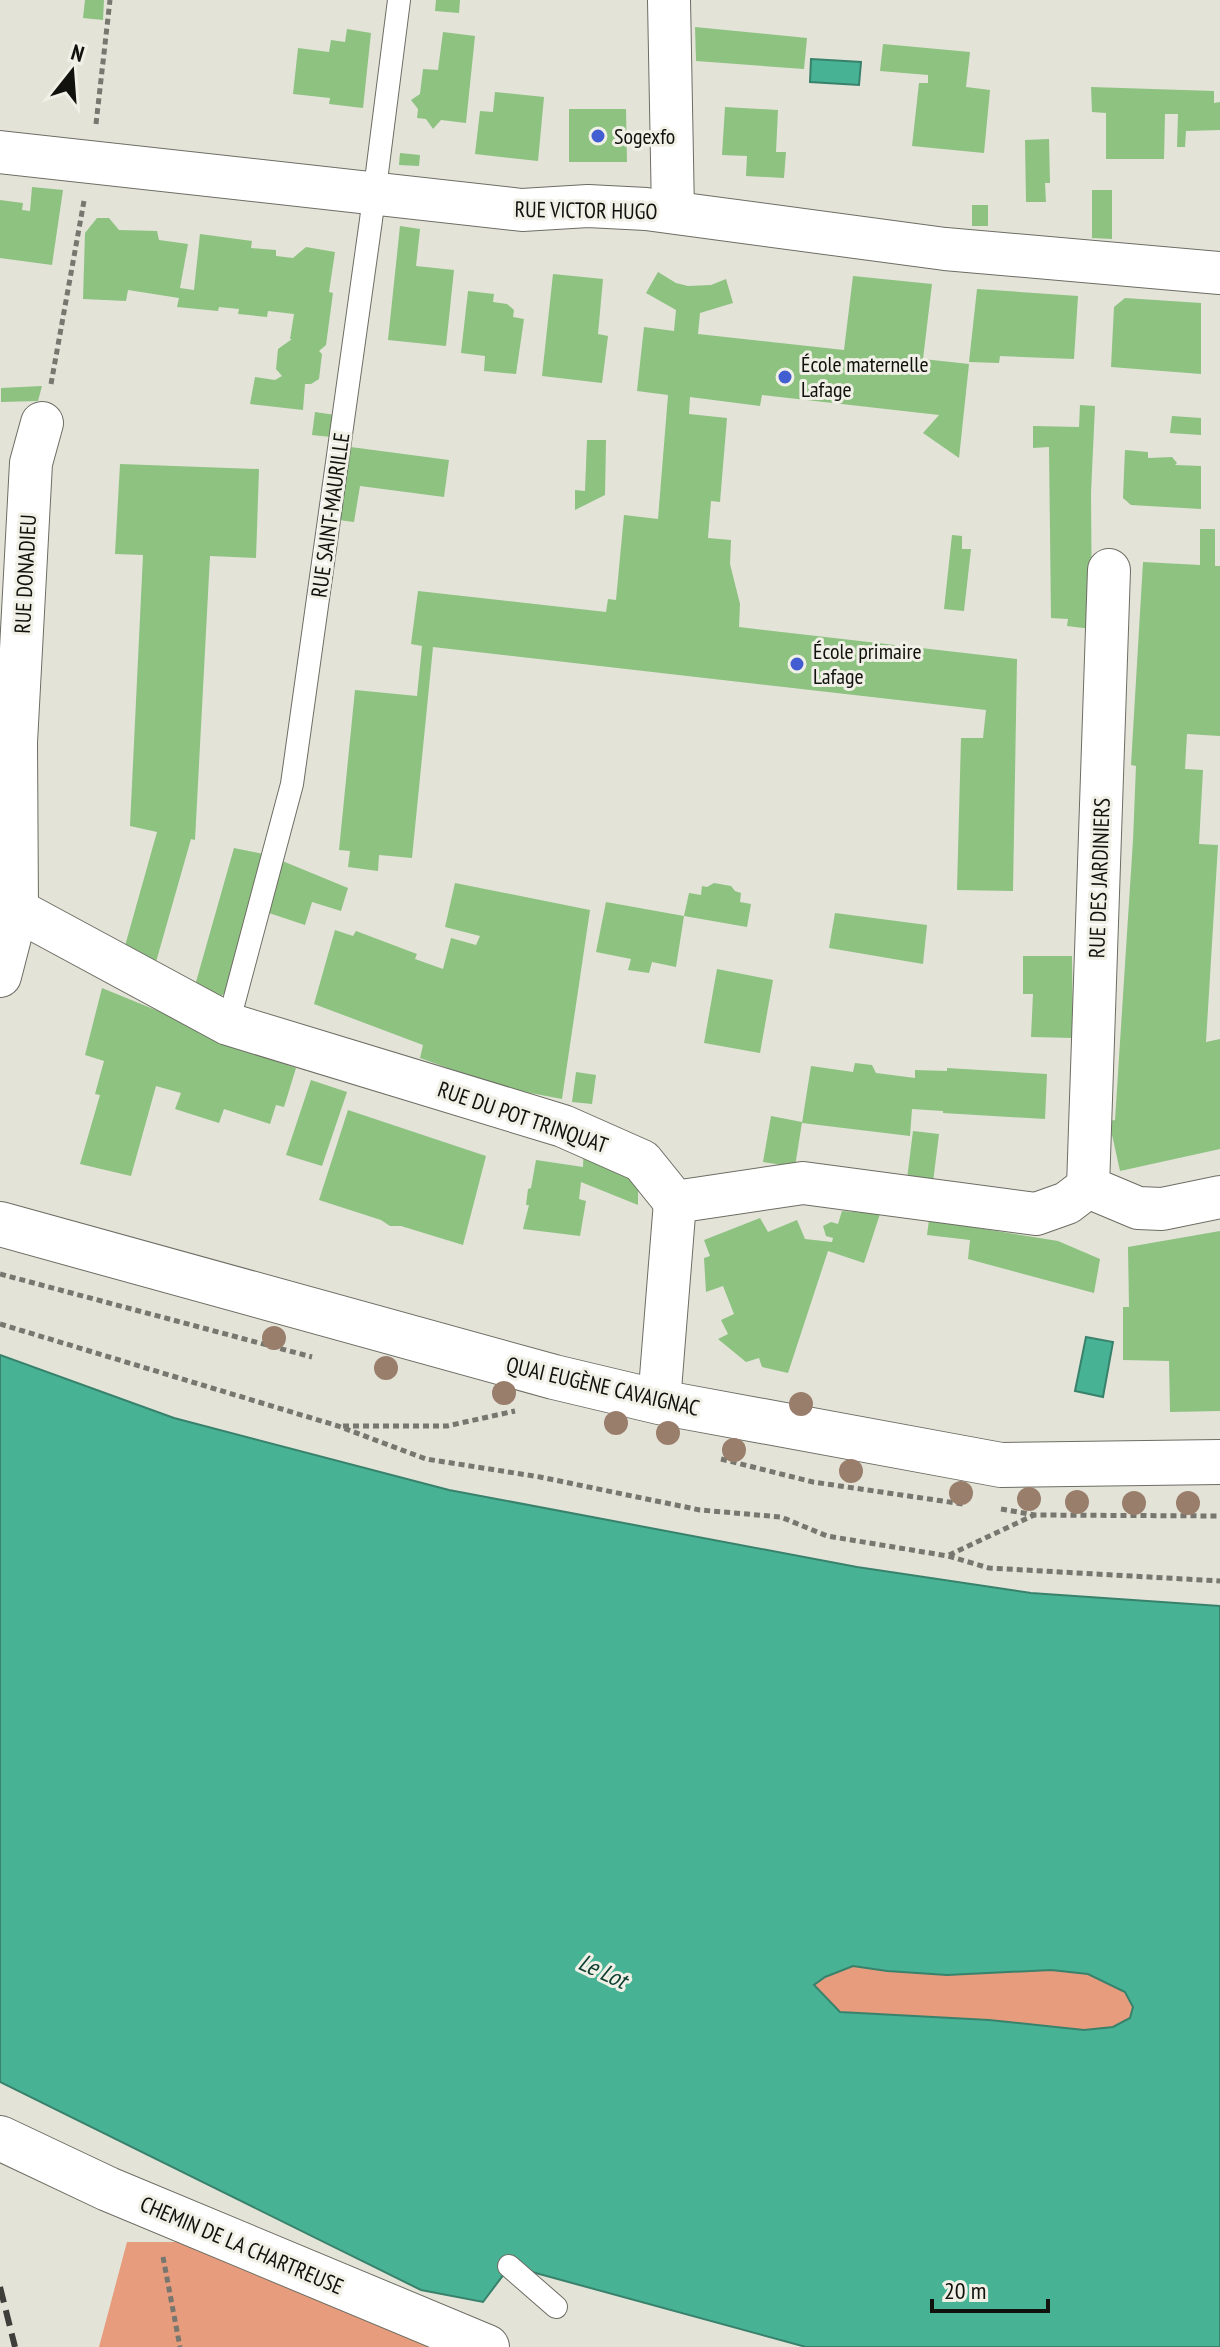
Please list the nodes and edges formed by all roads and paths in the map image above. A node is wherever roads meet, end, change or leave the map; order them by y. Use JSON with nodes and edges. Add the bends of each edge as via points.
{"nodes":[{"id":1,"x":110,"y":0,"type":"edge"},
{"id":2,"x":399,"y":0,"type":"edge"},
{"id":3,"x":669,"y":0,"type":"edge"},
{"id":4,"x":96,"y":124,"type":"dead end"},
{"id":5,"x":0,"y":152,"type":"edge"},
{"id":6,"x":374,"y":195,"type":"junction"},
{"id":7,"x":84,"y":200,"type":"dead end"},
{"id":8,"x":673,"y":212,"type":"junction"},
{"id":9,"x":1220,"y":273,"type":"edge"},
{"id":10,"x":42,"y":423,"type":"joint"},
{"id":11,"x":1109,"y":570,"type":"dead end"},
{"id":12,"x":17,"y":910,"type":"junction"},
{"id":13,"x":0,"y":976,"type":"edge"},
{"id":14,"x":228,"y":1024,"type":"junction"},
{"id":15,"x":1088,"y":1187,"type":"junction"},
{"id":16,"x":1220,"y":1197,"type":"edge"},
{"id":17,"x":675,"y":1202,"type":"junction"},
{"id":18,"x":0,"y":1224,"type":"edge"},
{"id":19,"x":0,"y":1324,"type":"edge"},
{"id":20,"x":659,"y":1402,"type":"junction"},
{"id":21,"x":520,"y":1410,"type":"dead end"},
{"id":22,"x":338,"y":1426,"type":"junction"},
{"id":23,"x":1220,"y":1462,"type":"edge"},
{"id":24,"x":1035,"y":1515,"type":"dead end"},
{"id":25,"x":948,"y":1556,"type":"junction"},
{"id":26,"x":1220,"y":1581,"type":"edge"},
{"id":27,"x":0,"y":2138,"type":"edge"},
{"id":28,"x":154,"y":2209,"type":"junction"},
{"id":29,"x":509,"y":2266,"type":"dead end"},
{"id":30,"x":556,"y":2307,"type":"dead end"},
{"id":31,"x":180,"y":2347,"type":"edge"},
{"id":32,"x":487,"y":2347,"type":"edge"}],
"edges":[{"from":1,"to":4,"type":"path"},
{"from":2,"to":6,"type":"lane","name":"RUE SAINT-MAURILLE"},
{"from":3,"to":8,"type":"street"},
{"from":5,"to":6,"type":"street","name":"RUE VICTOR HUGO"},
{"from":6,"to":8,"type":"street","name":"RUE VICTOR HUGO","via":[[522,210],[588,206]]},
{"from":6,"to":14,"type":"lane","name":"RUE SAINT-MAURILLE","via":[[292,784]]},
{"from":7,"to":10,"type":"path"},
{"from":8,"to":9,"type":"street","name":"RUE VICTOR HUGO","via":[[945,249]]},
{"from":10,"to":12,"type":"street","name":"RUE DONADIEU","via":[[31,463],[16,742]]},
{"from":11,"to":15,"type":"street","name":"RUE DES JARDINIERS"},
{"from":12,"to":13,"type":"street","name":"RUE DONADIEU"},
{"from":12,"to":14,"type":"street","name":"RUE DU POT TRINQUAT"},
{"from":14,"to":17,"type":"street","name":"RUE DU POT TRINQUAT","via":[[563,1126],[642,1161]]},
{"from":15,"to":16,"type":"street","via":[[1138,1208],[1162,1209]]},
{"from":15,"to":17,"type":"street","via":[[1067,1203],[1036,1214],[803,1183]]},
{"from":17,"to":20,"type":"street"},
{"from":18,"to":20,"type":"street","name":"QUAI EUGÈNE CAVAIGNAC"},
{"from":19,"to":22,"type":"path"},
{"from":20,"to":23,"type":"street","name":"QUAI EUGÈNE CAVAIGNAC","via":[[1001,1465]]},
{"from":21,"to":22,"type":"path","via":[[447,1426]]},
{"from":22,"to":25,"type":"path","via":[[426,1459],[700,1510],[781,1517],[827,1536]]},
{"from":24,"to":25,"type":"path"},
{"from":25,"to":26,"type":"path","via":[[989,1568]]},
{"from":27,"to":28,"type":"street","name":"CHEMIN DE LA CHARTREUSE"},
{"from":28,"to":31,"type":"path"},
{"from":28,"to":32,"type":"street","name":"CHEMIN DE LA CHARTREUSE"},
{"from":29,"to":30,"type":"lane"}]}
